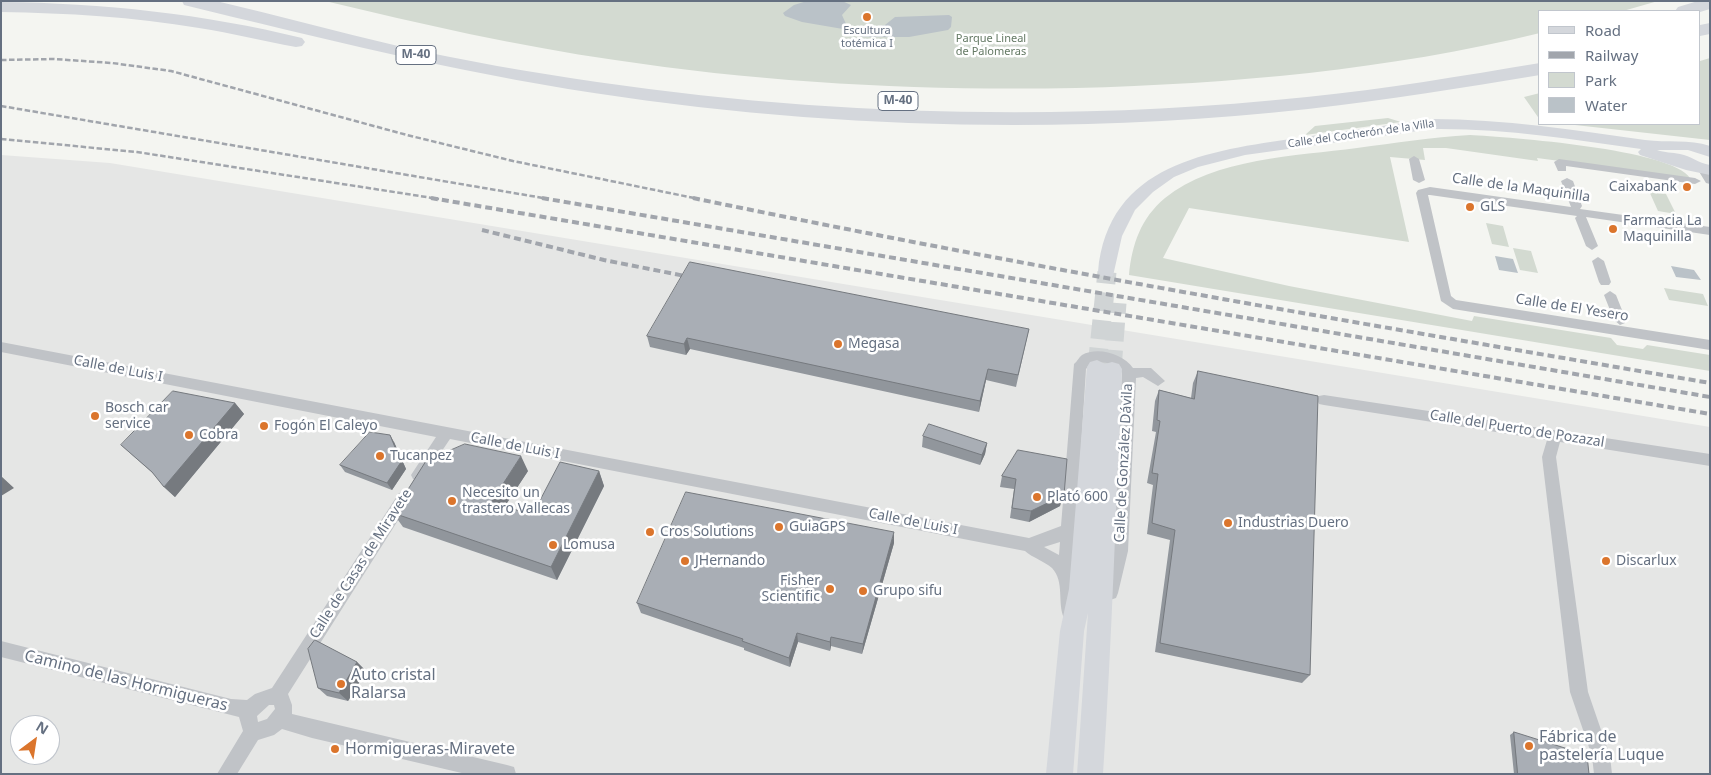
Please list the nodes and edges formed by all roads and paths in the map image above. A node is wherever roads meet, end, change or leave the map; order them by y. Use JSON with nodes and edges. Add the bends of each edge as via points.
{"nodes":[{"id":1,"x":190,"y":1,"type":"edge"},
{"id":2,"x":261,"y":1,"type":"edge"},
{"id":3,"x":1710,"y":3,"type":"edge"},
{"id":4,"x":1,"y":8,"type":"edge"},
{"id":5,"x":1687,"y":10,"type":"edge"},
{"id":6,"x":1538,"y":51,"type":"edge"},
{"id":7,"x":1538,"y":69,"type":"edge"},
{"id":8,"x":529,"y":76,"type":"junction"},
{"id":9,"x":1678,"y":146,"type":"junction"},
{"id":10,"x":1706,"y":150,"type":"edge"},
{"id":11,"x":1414,"y":159,"type":"dead end"},
{"id":12,"x":1686,"y":165,"type":"junction"},
{"id":13,"x":1562,"y":168,"type":"dead end"},
{"id":14,"x":1704,"y":175,"type":"edge"},
{"id":15,"x":1419,"y":180,"type":"dead end"},
{"id":16,"x":1567,"y":181,"type":"dead end"},
{"id":17,"x":1576,"y":206,"type":"dead end"},
{"id":18,"x":1581,"y":218,"type":"dead end"},
{"id":19,"x":1710,"y":230,"type":"edge"},
{"id":20,"x":1592,"y":246,"type":"dead end"},
{"id":21,"x":1598,"y":261,"type":"dead end"},
{"id":22,"x":1605,"y":282,"type":"dead end"},
{"id":23,"x":1442,"y":285,"type":"joint"},
{"id":24,"x":1610,"y":295,"type":"dead end"},
{"id":25,"x":1620,"y":320,"type":"dead end"},
{"id":26,"x":1710,"y":345,"type":"edge"},
{"id":27,"x":1,"y":347,"type":"edge"},
{"id":28,"x":1112,"y":369,"type":"junction"},
{"id":29,"x":1158,"y":381,"type":"dead end"},
{"id":30,"x":1324,"y":400,"type":"dead end"},
{"id":31,"x":447,"y":432,"type":"junction"},
{"id":32,"x":1555,"y":436,"type":"junction"},
{"id":33,"x":1710,"y":460,"type":"edge"},
{"id":34,"x":1068,"y":530,"type":"junction"},
{"id":35,"x":1029,"y":545,"type":"junction"},
{"id":36,"x":1066,"y":573,"type":"junction"},
{"id":37,"x":1072,"y":631,"type":"junction"},
{"id":38,"x":1,"y":649,"type":"edge"},
{"id":39,"x":276,"y":696,"type":"junction"},
{"id":40,"x":251,"y":709,"type":"junction"},
{"id":41,"x":280,"y":719,"type":"junction"},
{"id":42,"x":254,"y":730,"type":"junction"},
{"id":43,"x":226,"y":774,"type":"edge"},
{"id":44,"x":507,"y":774,"type":"edge"},
{"id":45,"x":1059,"y":774,"type":"edge"},
{"id":46,"x":1090,"y":774,"type":"edge"},
{"id":47,"x":1603,"y":774,"type":"edge"}],
"edges":[{"from":1,"to":8,"type":"highway","number":"M-40","via":[[429,58]]},
{"from":2,"to":6,"type":"highway","number":"M-40","via":[[449,45],[594,73],[760,93],[890,101],[1042,104],[1232,96],[1371,81]]},
{"from":3,"to":5,"type":"highway"},
{"from":4,"to":8,"type":"highway","via":[[150,16],[487,74]]},
{"from":7,"to":8,"type":"highway","number":"M-40","via":[[1384,94],[1253,108],[1044,118],[814,111],[669,97]]},
{"from":9,"to":10,"type":"street","name":"Calle del Cocherón de la Villa"},
{"from":9,"to":12,"type":"street","via":[[1672,150],[1673,154]]},
{"from":9,"to":12,"type":"street","name":"Calle del Cocherón de la Villa","via":[[1652,146],[1530,128],[1462,123],[1432,124],[1235,152],[1189,164],[1163,177],[1142,193],[1114,232],[1113,272],[1145,207],[1186,177],[1235,160],[1416,134],[1464,131],[1520,134],[1629,149]]},
{"from":11,"to":15,"type":"street"},
{"from":12,"to":14,"type":"street","name":"Calle del Cocherón de la Villa"},
{"from":13,"to":14,"type":"street","via":[[1559,162]]},
{"from":16,"to":17,"type":"street"},
{"from":18,"to":20,"type":"street","name":"Calle de la Maquinilla"},
{"from":19,"to":23,"type":"street","name":"Calle de la Maquinilla","via":[[1426,190],[1422,195]]},
{"from":21,"to":22,"type":"street"},
{"from":23,"to":26,"type":"street","name":"Calle de El Yesero","via":[[1445,298],[1457,305]]},
{"from":24,"to":25,"type":"street"},
{"from":27,"to":31,"type":"street","name":"Calle de Luis I"},
{"from":28,"to":29,"type":"street","via":[[1146,372]]},
{"from":28,"to":34,"type":"street","name":"Calle de González Dávila","via":[[1123,364],[1107,357],[1087,358],[1079,368]]},
{"from":28,"to":37,"type":"street"},
{"from":28,"to":46,"type":"street","name":"Calle de González Dávila","via":[[1100,637]]},
{"from":30,"to":32,"type":"street","name":"Calle del Puerto de Pozazal"},
{"from":31,"to":35,"type":"street","name":"Calle de Luis I"},
{"from":31,"to":39,"type":"street","name":"Calle de Casas de Miravete"},
{"from":32,"to":33,"type":"street","name":"Calle del Puerto de Pozazal"},
{"from":32,"to":47,"type":"street","via":[[1549,457],[1579,692],[1601,756]]},
{"from":34,"to":35,"type":"street","name":"Calle de Luis I","via":[[1060,537]]},
{"from":34,"to":36,"type":"street","name":"Calle de González Dávila"},
{"from":35,"to":36,"type":"street","name":"Calle de Luis I"},
{"from":36,"to":37,"type":"street"},
{"from":37,"to":45,"type":"street"},
{"from":38,"to":40,"type":"street","name":"Camino de las Hormigueras","via":[[231,708]]},
{"from":39,"to":40,"type":"street","via":[[260,700]]},
{"from":39,"to":41,"type":"street","via":[[285,706]]},
{"from":40,"to":42,"type":"street","via":[[248,724]]},
{"from":41,"to":42,"type":"street","via":[[266,730]]},
{"from":41,"to":44,"type":"street"},
{"from":42,"to":43,"type":"street"}]}
